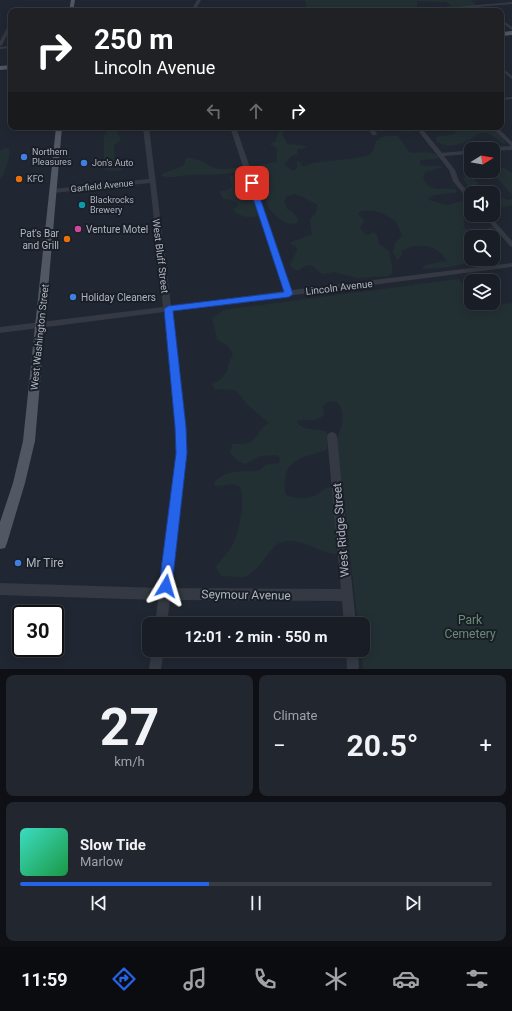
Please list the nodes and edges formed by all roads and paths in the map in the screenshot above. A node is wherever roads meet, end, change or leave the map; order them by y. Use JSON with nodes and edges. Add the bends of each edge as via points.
{"nodes":[{"id":1,"x":512,"y":3,"type":"edge"},
{"id":2,"x":481,"y":6,"type":"junction"},
{"id":3,"x":450,"y":8,"type":"edge"},
{"id":4,"x":484,"y":8,"type":"edge"},
{"id":5,"x":504,"y":22,"type":"edge"},
{"id":6,"x":512,"y":29,"type":"edge"},
{"id":7,"x":8,"y":30,"type":"edge"},
{"id":8,"x":0,"y":46,"type":"edge"},
{"id":9,"x":504,"y":71,"type":"edge"},
{"id":10,"x":512,"y":78,"type":"edge"},
{"id":11,"x":59,"y":130,"type":"edge"},
{"id":12,"x":146,"y":130,"type":"edge"},
{"id":13,"x":234,"y":130,"type":"edge"},
{"id":14,"x":372,"y":130,"type":"edge"},
{"id":15,"x":497,"y":130,"type":"edge"},
{"id":16,"x":422,"y":132,"type":"dead end"},
{"id":17,"x":374,"y":134,"type":"dead end"},
{"id":18,"x":512,"y":146,"type":"edge"},
{"id":19,"x":500,"y":148,"type":"edge"},
{"id":20,"x":464,"y":153,"type":"edge"},
{"id":21,"x":440,"y":155,"type":"junction"},
{"id":22,"x":152,"y":181,"type":"junction"},
{"id":23,"x":53,"y":191,"type":"junction"},
{"id":24,"x":464,"y":191,"type":"edge"},
{"id":25,"x":492,"y":222,"type":"edge"},
{"id":26,"x":512,"y":246,"type":"edge"},
{"id":27,"x":512,"y":265,"type":"edge"},
{"id":28,"x":289,"y":294,"type":"junction"},
{"id":29,"x":168,"y":309,"type":"junction"},
{"id":30,"x":41,"y":325,"type":"junction"},
{"id":31,"x":0,"y":330,"type":"edge"},
{"id":32,"x":332,"y":436,"type":"dead end"},
{"id":33,"x":0,"y":543,"type":"edge"},
{"id":34,"x":0,"y":589,"type":"edge"},
{"id":35,"x":164,"y":594,"type":"junction"},
{"id":36,"x":347,"y":595,"type":"junction"},
{"id":37,"x":162,"y":617,"type":"edge"},
{"id":38,"x":349,"y":617,"type":"edge"},
{"id":39,"x":157,"y":657,"type":"edge"},
{"id":40,"x":352,"y":657,"type":"edge"},
{"id":41,"x":156,"y":669,"type":"edge"},
{"id":42,"x":353,"y":669,"type":"edge"}],
"edges":[{"from":1,"to":2,"type":"street"},
{"from":2,"to":3,"type":"street"},
{"from":2,"to":4,"type":"street"},
{"from":5,"to":6,"type":"street"},
{"from":7,"to":8,"type":"street"},
{"from":9,"to":10,"type":"street"},
{"from":11,"to":23,"type":"main road","name":"West Washington Street"},
{"from":12,"to":22,"type":"street","name":"West Bluff Street"},
{"from":13,"to":28,"type":"street"},
{"from":14,"to":17,"type":"street"},
{"from":15,"to":18,"type":"street"},
{"from":16,"to":21,"type":"street"},
{"from":18,"to":19,"type":"street"},
{"from":20,"to":21,"type":"street"},
{"from":21,"to":24,"type":"street"},
{"from":22,"to":23,"type":"street","name":"Garfield Avenue"},
{"from":22,"to":29,"type":"street","name":"West Bluff Street"},
{"from":23,"to":30,"type":"main road","name":"West Washington Street"},
{"from":25,"to":26,"type":"street"},
{"from":27,"to":28,"type":"street","name":"Lincoln Avenue"},
{"from":28,"to":29,"type":"street","name":"Lincoln Avenue"},
{"from":29,"to":30,"type":"street","name":"Lincoln Avenue"},
{"from":29,"to":35,"type":"street","name":"West Bluff Street","via":[[181,427],[181,453]]},
{"from":30,"to":31,"type":"street","name":"Lincoln Avenue"},
{"from":30,"to":33,"type":"main road","name":"West Washington Street","via":[[29,441]]},
{"from":32,"to":36,"type":"street","name":"West Ridge Street"},
{"from":34,"to":35,"type":"street","name":"Seymour Avenue"},
{"from":35,"to":36,"type":"street","name":"Seymour Avenue"},
{"from":35,"to":37,"type":"street","name":"West Bluff Street"},
{"from":36,"to":38,"type":"street","name":"West Ridge Street"},
{"from":39,"to":41,"type":"street"},
{"from":40,"to":42,"type":"street"}]}
